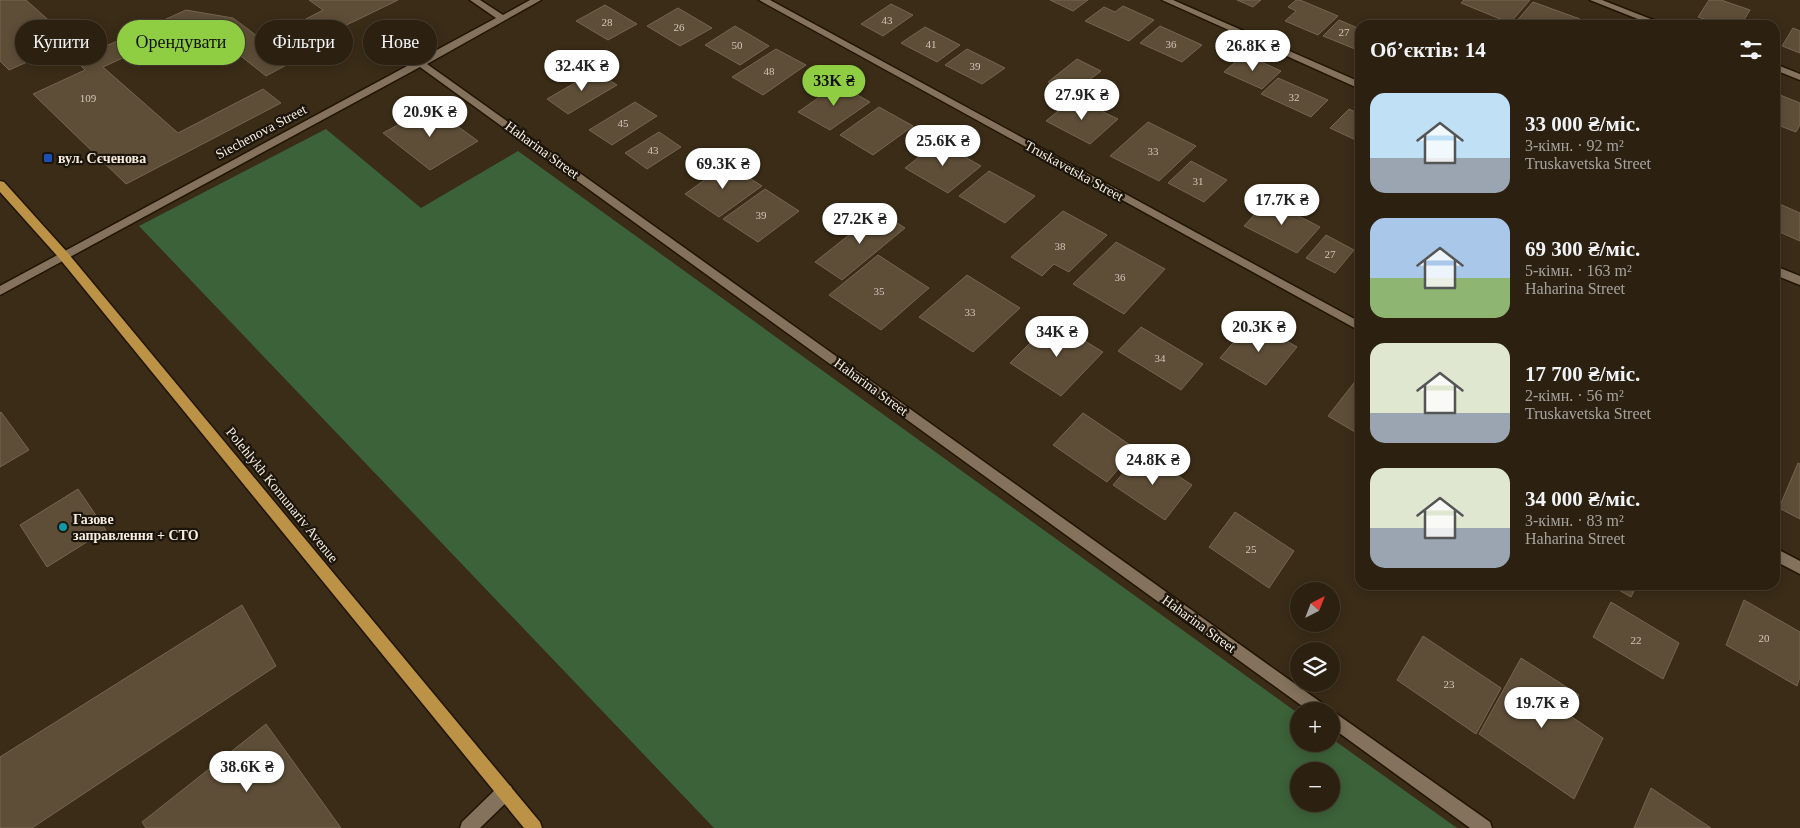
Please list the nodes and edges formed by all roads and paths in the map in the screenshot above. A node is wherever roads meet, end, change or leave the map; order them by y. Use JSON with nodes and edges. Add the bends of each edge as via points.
{"nodes":[{"id":1,"x":474,"y":0,"type":"edge"},
{"id":2,"x":537,"y":0,"type":"edge"},
{"id":3,"x":763,"y":0,"type":"edge"},
{"id":4,"x":1166,"y":0,"type":"edge"},
{"id":5,"x":1594,"y":0,"type":"edge"},
{"id":6,"x":502,"y":18,"type":"junction"},
{"id":7,"x":1648,"y":20,"type":"edge"},
{"id":8,"x":437,"y":54,"type":"edge"},
{"id":9,"x":416,"y":65,"type":"edge"},
{"id":10,"x":423,"y":65,"type":"edge"},
{"id":11,"x":1780,"y":69,"type":"edge"},
{"id":12,"x":1800,"y":77,"type":"edge"},
{"id":13,"x":1355,"y":84,"type":"edge"},
{"id":14,"x":0,"y":185,"type":"edge"},
{"id":15,"x":63,"y":255,"type":"junction"},
{"id":16,"x":1780,"y":272,"type":"edge"},
{"id":17,"x":1800,"y":281,"type":"edge"},
{"id":18,"x":0,"y":291,"type":"edge"},
{"id":19,"x":1355,"y":324,"type":"edge"},
{"id":20,"x":1780,"y":557,"type":"edge"},
{"id":21,"x":1800,"y":568,"type":"edge"},
{"id":22,"x":1308,"y":702,"type":"edge"},
{"id":23,"x":1340,"y":724,"type":"edge"},
{"id":24,"x":505,"y":792,"type":"junction"},
{"id":25,"x":468,"y":828,"type":"edge"},
{"id":26,"x":534,"y":828,"type":"edge"},
{"id":27,"x":1484,"y":828,"type":"edge"}],
"edges":[{"from":1,"to":6,"type":"street"},
{"from":2,"to":6,"type":"street","name":"Siechenova Street"},
{"from":3,"to":19,"type":"street","name":"Truskavetska Street"},
{"from":4,"to":13,"type":"street"},
{"from":5,"to":7,"type":"street"},
{"from":6,"to":8,"type":"street","name":"Siechenova Street"},
{"from":9,"to":15,"type":"street","name":"Siechenova Street"},
{"from":10,"to":22,"type":"street","name":"Haharina Street"},
{"from":11,"to":12,"type":"street"},
{"from":14,"to":15,"type":"main road","name":"Polehlykh Komunariv Avenue"},
{"from":15,"to":18,"type":"street","name":"Siechenova Street"},
{"from":15,"to":24,"type":"main road","name":"Polehlykh Komunariv Avenue"},
{"from":16,"to":17,"type":"street"},
{"from":20,"to":21,"type":"street"},
{"from":23,"to":27,"type":"street"},
{"from":24,"to":25,"type":"street"},
{"from":24,"to":26,"type":"main road","name":"Polehlykh Komunariv Avenue"}]}
